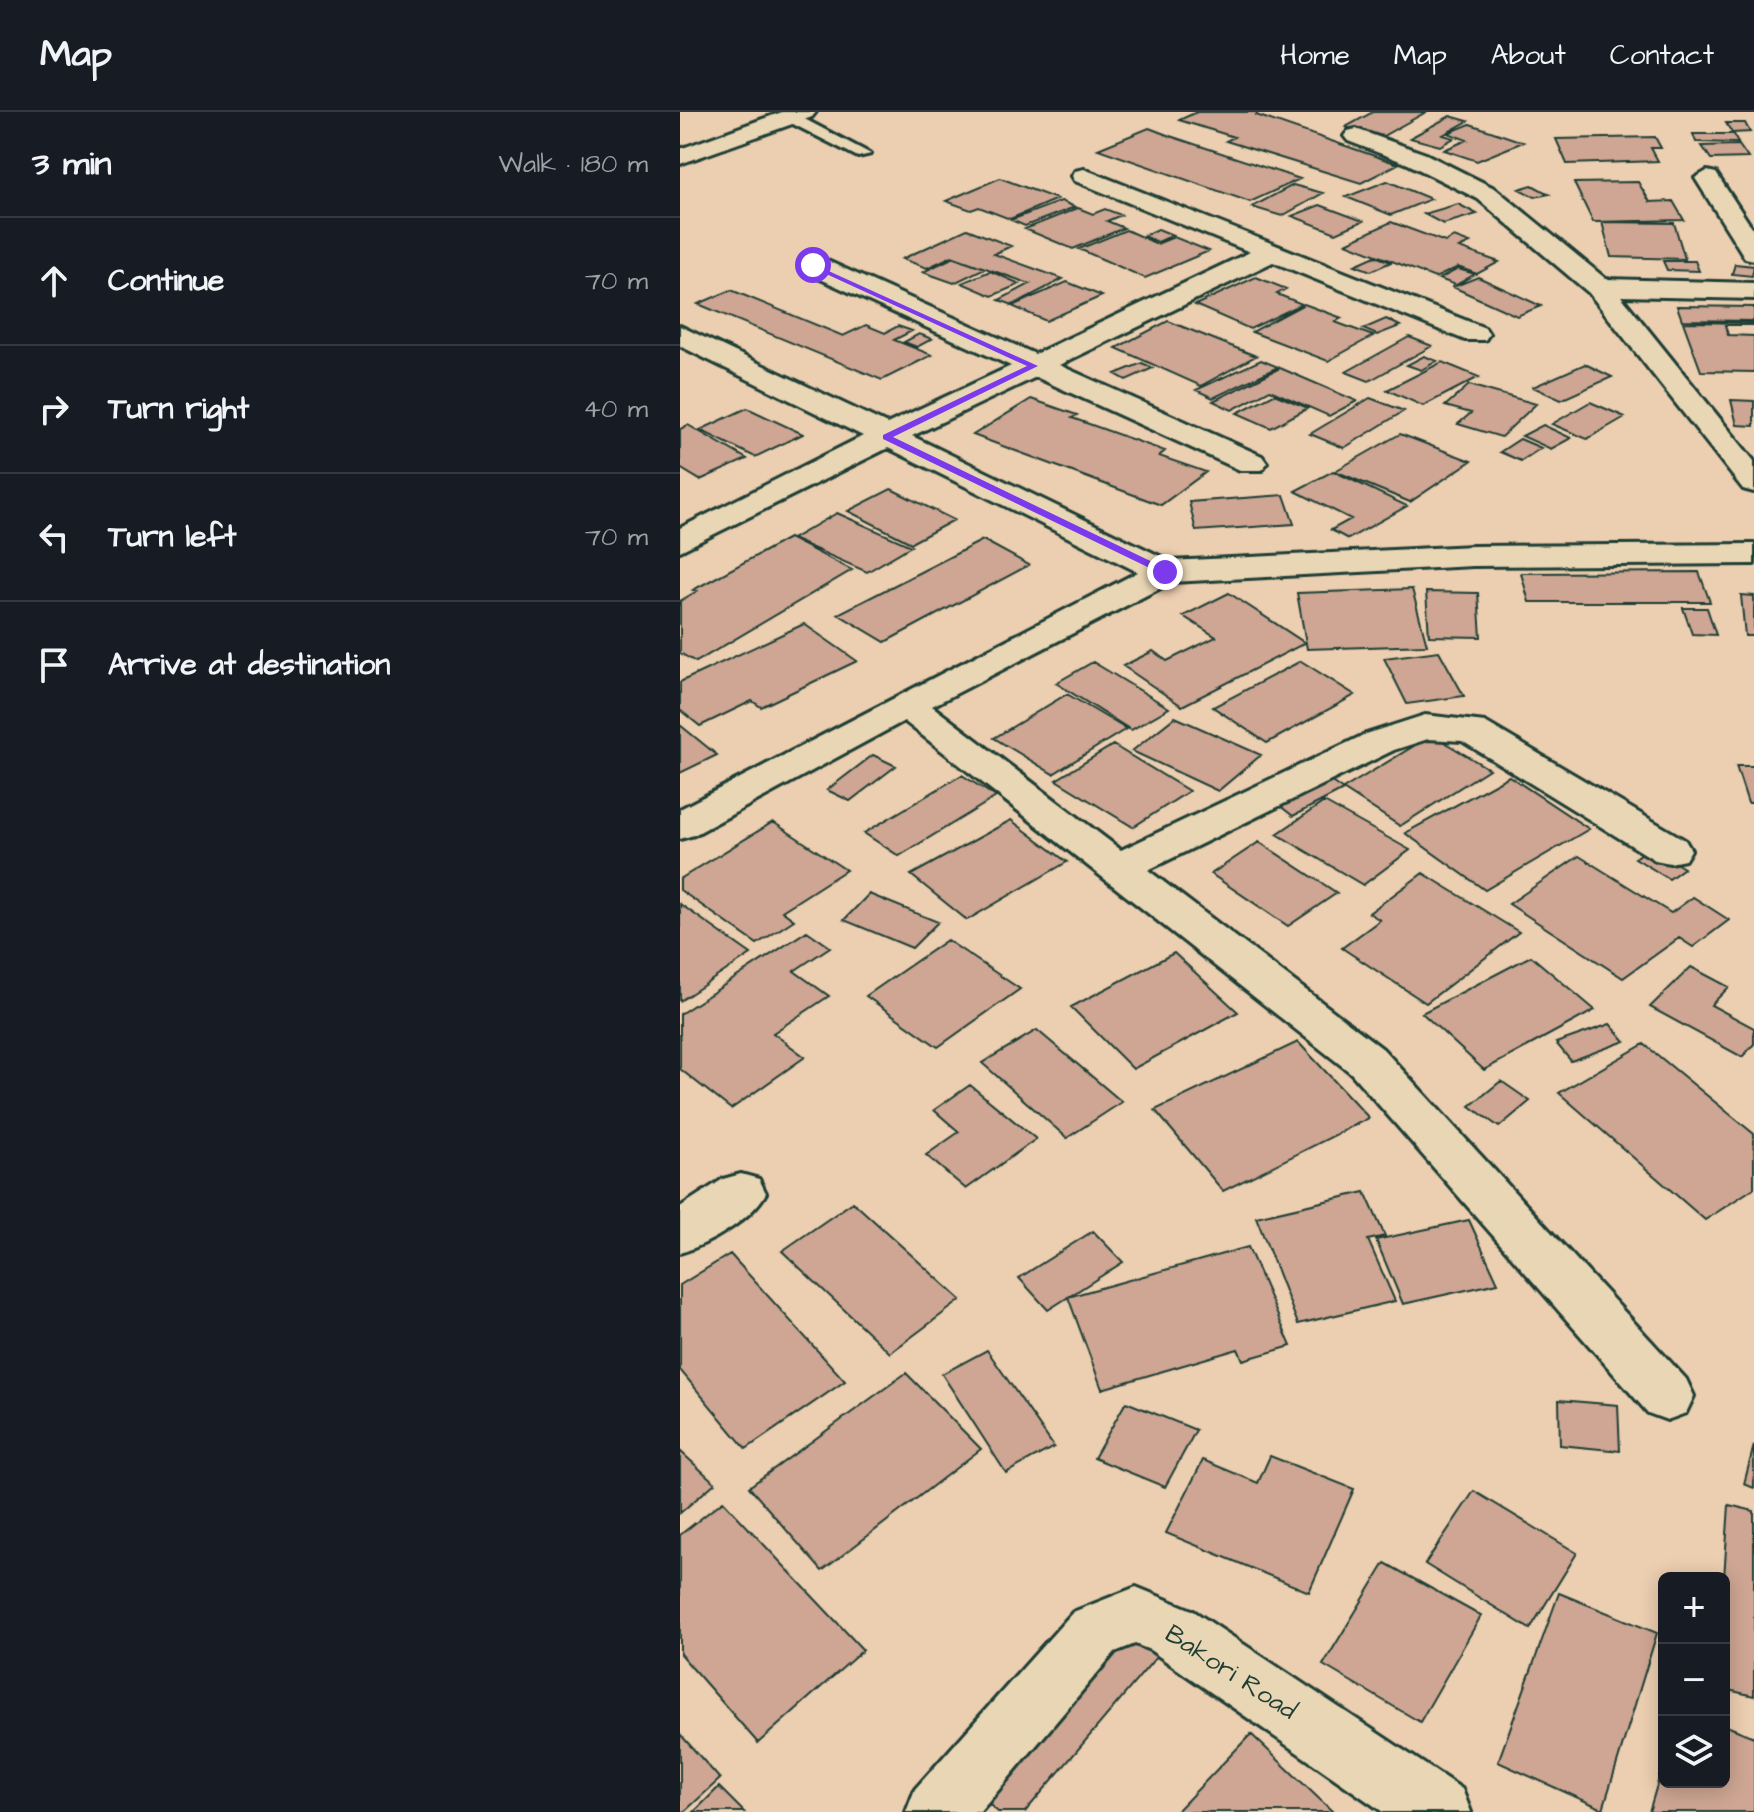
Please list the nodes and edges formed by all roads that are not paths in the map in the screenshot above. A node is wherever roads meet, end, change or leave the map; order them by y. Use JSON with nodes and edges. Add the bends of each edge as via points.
{"nodes":[{"id":1,"x":797,"y":114,"type":"edge"},
{"id":2,"x":1356,"y":136,"type":"dead end"},
{"id":3,"x":863,"y":154,"type":"dead end"},
{"id":4,"x":680,"y":157,"type":"edge"},
{"id":5,"x":1084,"y":176,"type":"dead end"},
{"id":6,"x":1707,"y":178,"type":"dead end"},
{"id":7,"x":1272,"y":252,"type":"junction"},
{"id":8,"x":1754,"y":252,"type":"edge"},
{"id":9,"x":813,"y":265,"type":"dead end"},
{"id":10,"x":1599,"y":287,"type":"junction"},
{"id":11,"x":1754,"y":291,"type":"edge"},
{"id":12,"x":1475,"y":334,"type":"dead end"},
{"id":13,"x":680,"y":335,"type":"edge"},
{"id":14,"x":1034,"y":366,"type":"junction"},
{"id":15,"x":886,"y":437,"type":"junction"},
{"id":16,"x":1251,"y":463,"type":"dead end"},
{"id":17,"x":1754,"y":482,"type":"edge"},
{"id":18,"x":680,"y":541,"type":"edge"},
{"id":19,"x":1754,"y":554,"type":"edge"},
{"id":20,"x":1165,"y":572,"type":"junction"},
{"id":21,"x":906,"y":704,"type":"junction"},
{"id":22,"x":680,"y":826,"type":"edge"},
{"id":23,"x":1670,"y":850,"type":"dead end"},
{"id":24,"x":1118,"y":868,"type":"junction"},
{"id":25,"x":741,"y":1193,"type":"dead end"},
{"id":26,"x":680,"y":1233,"type":"edge"},
{"id":27,"x":1667,"y":1396,"type":"dead end"},
{"id":28,"x":938,"y":1812,"type":"edge"},
{"id":29,"x":1439,"y":1812,"type":"edge"}],
"edges":[{"from":1,"to":3,"type":"lane"},
{"from":1,"to":4,"type":"street"},
{"from":2,"to":10,"type":"street","via":[[1487,194]]},
{"from":5,"to":7,"type":"street"},
{"from":6,"to":8,"type":"street"},
{"from":7,"to":12,"type":"street"},
{"from":7,"to":14,"type":"street"},
{"from":9,"to":14,"type":"street"},
{"from":10,"to":11,"type":"street"},
{"from":10,"to":17,"type":"street"},
{"from":13,"to":15,"type":"street"},
{"from":14,"to":15,"type":"street"},
{"from":14,"to":16,"type":"street"},
{"from":15,"to":18,"type":"street"},
{"from":15,"to":20,"type":"street"},
{"from":19,"to":20,"type":"street","via":[[1473,556]]},
{"from":20,"to":21,"type":"street"},
{"from":21,"to":22,"type":"street"},
{"from":21,"to":24,"type":"street"},
{"from":23,"to":24,"type":"street","via":[[1471,730],[1425,727],[1380,742]]},
{"from":24,"to":27,"type":"street","via":[[1367,1061]]},
{"from":25,"to":26,"type":"street"},
{"from":28,"to":29,"type":"street","name":"Bakori Road","via":[[1094,1632],[1136,1615],[1171,1630]]}]}
